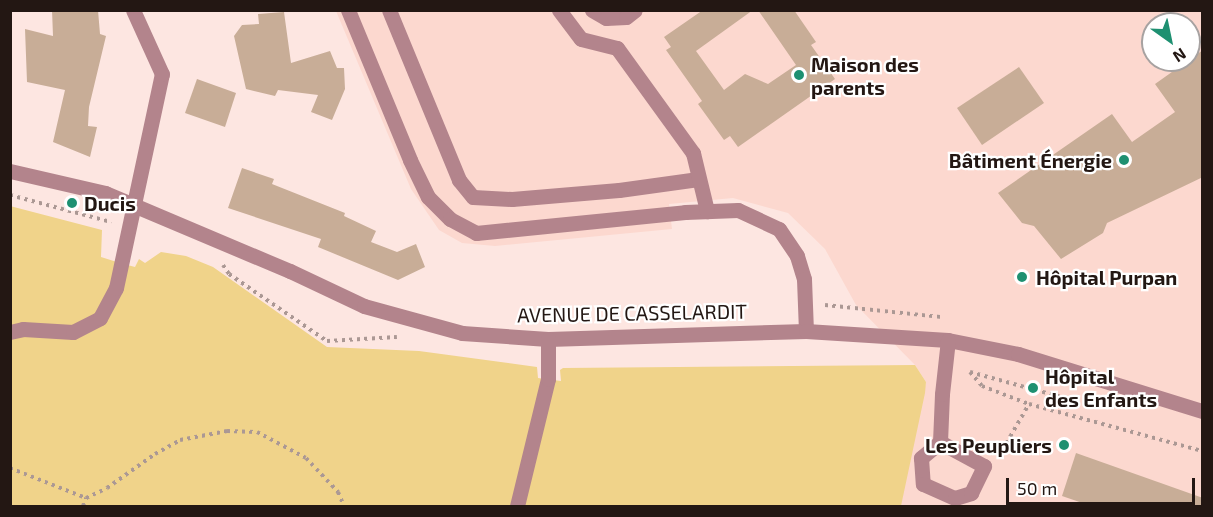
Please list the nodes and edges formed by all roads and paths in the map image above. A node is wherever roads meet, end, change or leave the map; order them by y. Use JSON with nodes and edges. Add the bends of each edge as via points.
{"nodes":[{"id":1,"x":134,"y":10,"type":"edge"},
{"id":2,"x":348,"y":10,"type":"edge"},
{"id":3,"x":389,"y":10,"type":"edge"},
{"id":4,"x":559,"y":10,"type":"edge"},
{"id":5,"x":592,"y":10,"type":"edge"},
{"id":6,"x":635,"y":10,"type":"edge"},
{"id":7,"x":10,"y":171,"type":"edge"},
{"id":8,"x":698,"y":178,"type":"junction"},
{"id":9,"x":134,"y":205,"type":"junction"},
{"id":10,"x":707,"y":211,"type":"junction"},
{"id":11,"x":217,"y":257,"type":"dead end"},
{"id":12,"x":806,"y":331,"type":"junction"},
{"id":13,"x":10,"y":332,"type":"edge"},
{"id":14,"x":403,"y":337,"type":"dead end"},
{"id":15,"x":548,"y":339,"type":"junction"},
{"id":16,"x":948,"y":340,"type":"junction"},
{"id":17,"x":1089,"y":398,"type":"dead end"},
{"id":18,"x":1029,"y":404,"type":"junction"},
{"id":19,"x":1203,"y":411,"type":"edge"},
{"id":20,"x":940,"y":442,"type":"junction"},
{"id":21,"x":1203,"y":451,"type":"edge"},
{"id":22,"x":984,"y":466,"type":"junction"},
{"id":23,"x":10,"y":468,"type":"edge"},
{"id":24,"x":86,"y":498,"type":"junction"},
{"id":25,"x":83,"y":507,"type":"edge"},
{"id":26,"x":344,"y":507,"type":"edge"},
{"id":27,"x":517,"y":507,"type":"edge"}],
"edges":[{"from":1,"to":9,"type":"street","via":[[162,74]]},
{"from":2,"to":10,"type":"street","via":[[428,197],[450,219],[476,232]]},
{"from":3,"to":8,"type":"street","via":[[459,180],[473,197],[512,200]]},
{"from":4,"to":8,"type":"street","via":[[581,39],[617,48],[693,153]]},
{"from":5,"to":6,"type":"street","via":[[606,18],[626,17]]},
{"from":7,"to":9,"type":"street","name":"AVENUE DE CASSELARDIT","via":[[87,188]]},
{"from":8,"to":10,"type":"street"},
{"from":9,"to":13,"type":"street","via":[[116,288],[100,318],[73,332]]},
{"from":9,"to":15,"type":"street","name":"AVENUE DE CASSELARDIT","via":[[364,306],[462,333]]},
{"from":10,"to":12,"type":"street","via":[[738,210],[779,229],[797,256],[804,279]]},
{"from":11,"to":14,"type":"path","via":[[229,274],[327,341]]},
{"from":12,"to":15,"type":"street","name":"AVENUE DE CASSELARDIT"},
{"from":12,"to":16,"type":"street","name":"AVENUE DE CASSELARDIT"},
{"from":15,"to":27,"type":"street","via":[[548,379]]},
{"from":16,"to":19,"type":"street","name":"AVENUE DE CASSELARDIT","via":[[1018,354]]},
{"from":16,"to":20,"type":"street"},
{"from":17,"to":18,"type":"path","via":[[1069,399],[970,372],[982,386]]},
{"from":18,"to":21,"type":"path"},
{"from":18,"to":22,"type":"path","via":[[1000,455]]},
{"from":20,"to":22,"type":"street"},
{"from":20,"to":22,"type":"street","via":[[921,458],[923,484],[955,498],[971,493]]},
{"from":23,"to":24,"type":"path"},
{"from":24,"to":25,"type":"path"},
{"from":24,"to":26,"type":"path","via":[[180,440],[227,431],[257,432],[306,458],[338,492]]}]}
